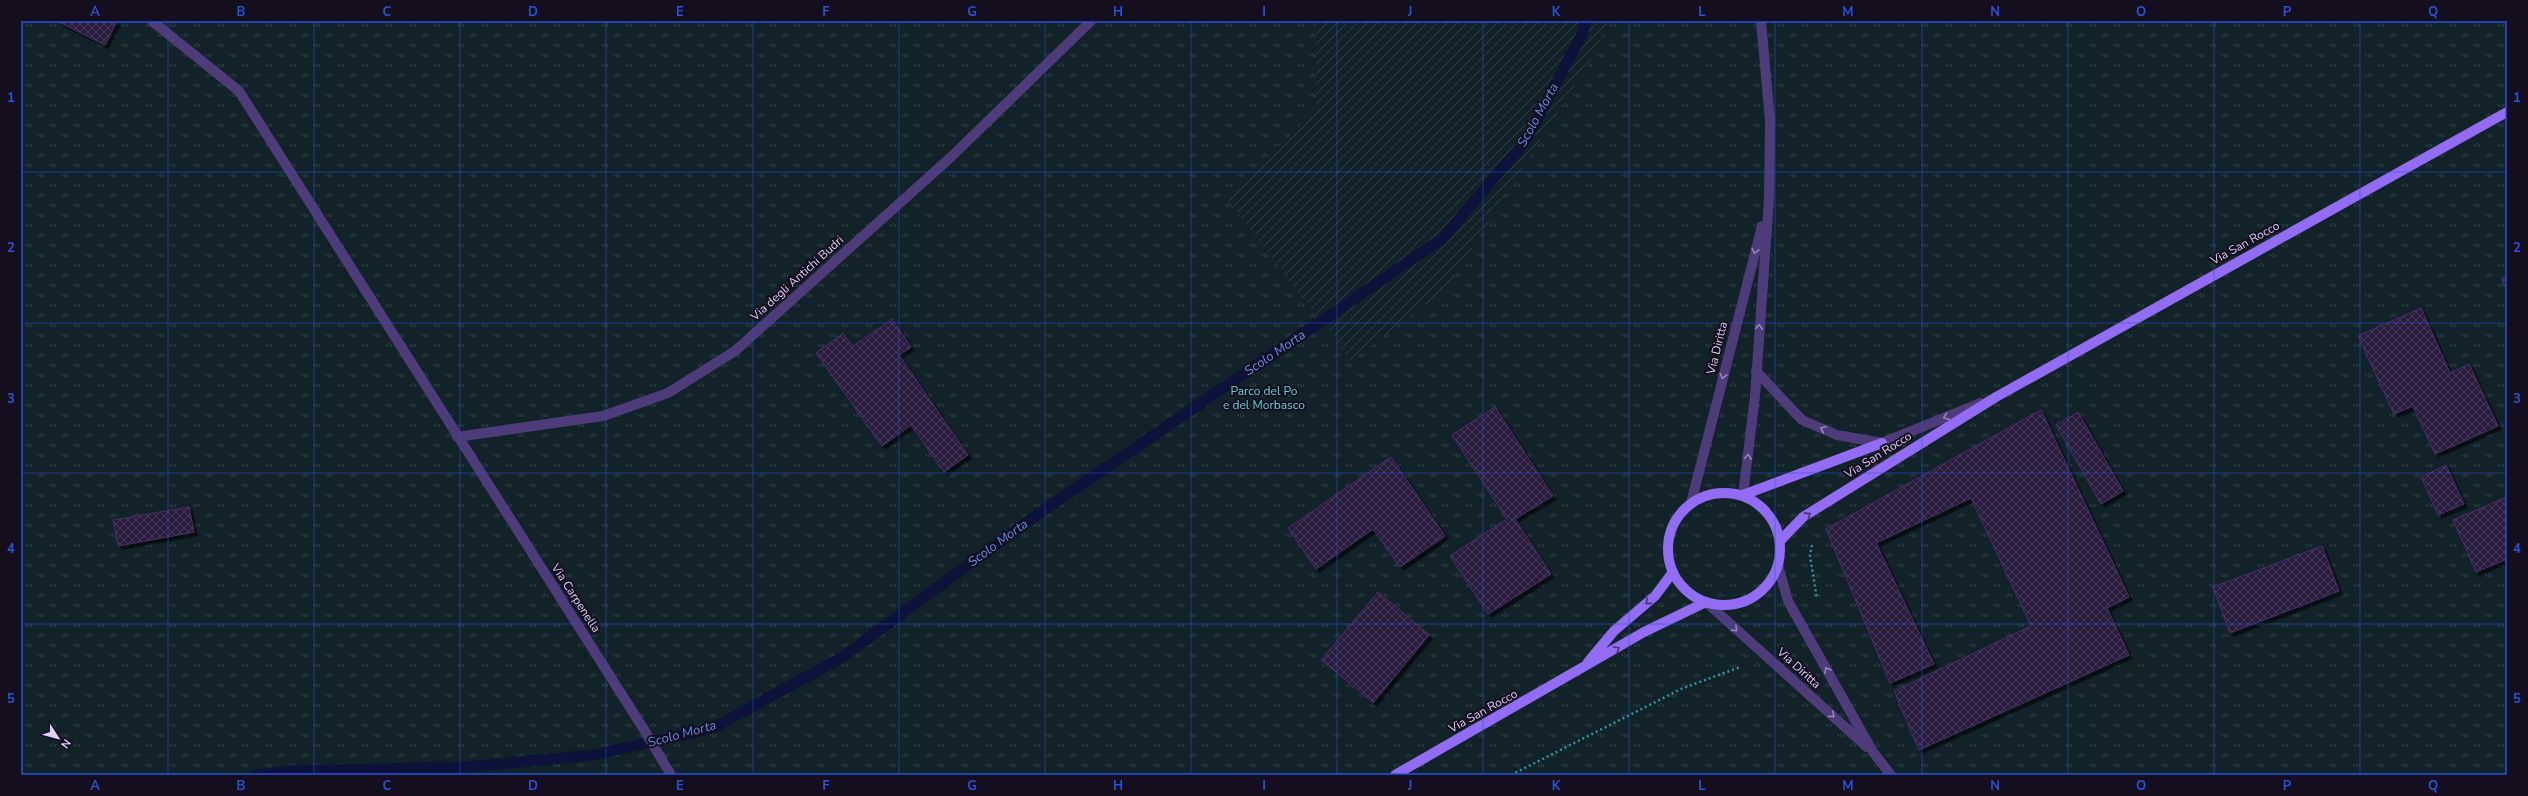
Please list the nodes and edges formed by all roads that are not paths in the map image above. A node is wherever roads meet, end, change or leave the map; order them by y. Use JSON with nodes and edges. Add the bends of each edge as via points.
{"nodes":[{"id":1,"x":152,"y":21,"type":"edge"},
{"id":2,"x":1091,"y":21,"type":"edge"},
{"id":3,"x":1761,"y":21,"type":"edge"},
{"id":4,"x":2507,"y":112,"type":"edge"},
{"id":5,"x":1769,"y":199,"type":"junction"},
{"id":6,"x":1756,"y":371,"type":"junction"},
{"id":7,"x":1996,"y":398,"type":"junction"},
{"id":8,"x":457,"y":436,"type":"junction"},
{"id":9,"x":1882,"y":443,"type":"junction"},
{"id":10,"x":1743,"y":495,"type":"junction"},
{"id":11,"x":1691,"y":503,"type":"junction"},
{"id":12,"x":1780,"y":541,"type":"junction"},
{"id":13,"x":1778,"y":565,"type":"junction"},
{"id":14,"x":1673,"y":572,"type":"junction"},
{"id":15,"x":1706,"y":602,"type":"junction"},
{"id":16,"x":1583,"y":669,"type":"junction"},
{"id":17,"x":1873,"y":752,"type":"junction"},
{"id":18,"x":671,"y":775,"type":"edge"},
{"id":19,"x":1395,"y":775,"type":"edge"},
{"id":20,"x":1891,"y":775,"type":"edge"}],
"edges":[{"from":1,"to":8,"type":"street","name":"Via Carpenella","via":[[239,91]]},
{"from":2,"to":8,"type":"street","name":"Via degli Antichi Budri","via":[[951,157],[735,351],[668,394],[603,416]]},
{"from":3,"to":5,"type":"street","name":"Via Diritta","via":[[1770,121]]},
{"from":4,"to":7,"type":"main road","name":"Via San Rocco"},
{"from":6,"to":5,"type":"street","name":"Via Diritta","one_way":true},
{"from":5,"to":11,"type":"street","name":"Via Diritta","one_way":true},
{"from":9,"to":6,"type":"street","name":"Via San Rocco","one_way":true,"via":[[1837,435],[1802,420]]},
{"from":10,"to":6,"type":"street","name":"Via Diritta","one_way":true},
{"from":7,"to":9,"type":"street","name":"Via San Rocco","one_way":true},
{"from":12,"to":7,"type":"main road","name":"Via San Rocco","one_way":true,"via":[[1803,518]]},
{"from":8,"to":18,"type":"street","name":"Via Carpenella"},
{"from":9,"to":10,"type":"main road","name":"Via San Rocco"},
{"from":10,"to":11,"type":"main road","via":[[1725,492],[1707,495]]},
{"from":10,"to":12,"type":"main road","via":[[1757,502],[1768,513],[1776,526]]},
{"from":11,"to":14,"type":"main road","via":[[1677,517],[1669,534],[1668,554]]},
{"from":12,"to":13,"type":"main road"},
{"from":13,"to":15,"type":"main road","via":[[1770,582],[1757,594],[1742,602],[1724,605]]},
{"from":17,"to":13,"type":"street","name":"Via Diritta","one_way":true,"via":[[1788,601]]},
{"from":14,"to":15,"type":"main road","via":[[1681,586]]},
{"from":14,"to":16,"type":"main road","name":"Via San Rocco","one_way":true,"via":[[1655,596],[1614,631]]},
{"from":16,"to":15,"type":"main road","name":"Via San Rocco","one_way":true,"via":[[1644,632]]},
{"from":15,"to":17,"type":"street","name":"Via Diritta","one_way":true},
{"from":16,"to":19,"type":"main road","name":"Via San Rocco"},
{"from":17,"to":20,"type":"street","name":"Via Diritta"}]}
